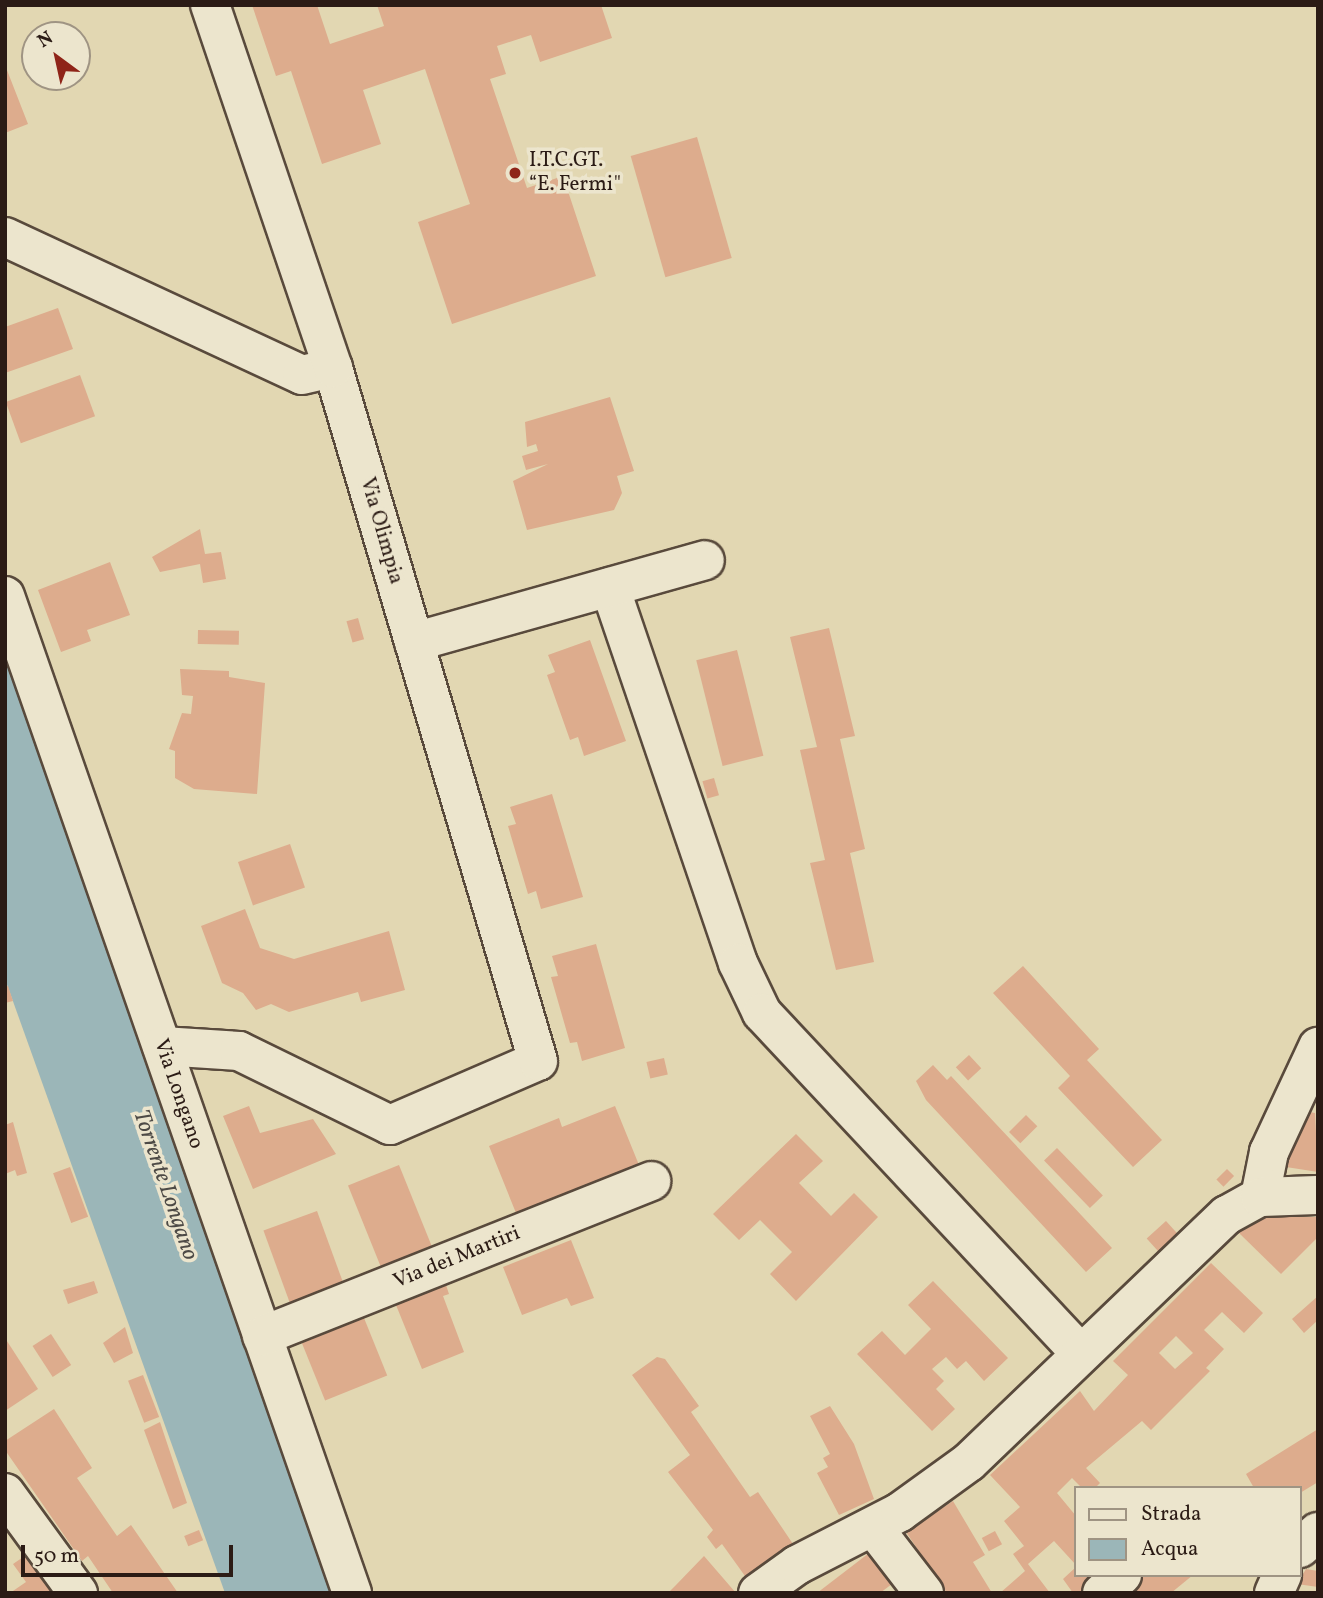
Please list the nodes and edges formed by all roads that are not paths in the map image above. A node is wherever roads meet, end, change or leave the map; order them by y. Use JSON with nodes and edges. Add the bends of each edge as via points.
{"nodes":[{"id":1,"x":210,"y":5,"type":"edge"},
{"id":2,"x":12,"y":246,"type":"edge"},
{"id":3,"x":333,"y":368,"type":"junction"},
{"id":4,"x":705,"y":560,"type":"dead end"},
{"id":5,"x":610,"y":587,"type":"junction"},
{"id":6,"x":5,"y":596,"type":"edge"},
{"id":7,"x":414,"y":642,"type":"junction"},
{"id":8,"x":162,"y":1046,"type":"junction"},
{"id":9,"x":1318,"y":1047,"type":"edge"},
{"id":10,"x":651,"y":1181,"type":"dead end"},
{"id":11,"x":1318,"y":1195,"type":"edge"},
{"id":12,"x":1260,"y":1197,"type":"junction"},
{"id":13,"x":262,"y":1336,"type":"junction"},
{"id":14,"x":1080,"y":1353,"type":"junction"},
{"id":15,"x":5,"y":1493,"type":"edge"},
{"id":16,"x":874,"y":1528,"type":"junction"},
{"id":17,"x":1318,"y":1532,"type":"edge"},
{"id":18,"x":1302,"y":1546,"type":"edge"},
{"id":19,"x":1120,"y":1577,"type":"edge"},
{"id":20,"x":1281,"y":1577,"type":"edge"},
{"id":21,"x":78,"y":1593,"type":"edge"},
{"id":22,"x":352,"y":1593,"type":"edge"},
{"id":23,"x":758,"y":1593,"type":"edge"},
{"id":24,"x":924,"y":1593,"type":"edge"},
{"id":25,"x":1102,"y":1593,"type":"edge"},
{"id":26,"x":1274,"y":1593,"type":"edge"}],
"edges":[{"from":1,"to":3,"type":"street","name":"Via Olimpia"},
{"from":2,"to":3,"type":"street","via":[[303,375]]},
{"from":3,"to":7,"type":"street","name":"Via Olimpia"},
{"from":4,"to":5,"type":"street"},
{"from":5,"to":7,"type":"street"},
{"from":5,"to":14,"type":"street","via":[[738,963],[762,1013]]},
{"from":6,"to":8,"type":"street","name":"Via Longano"},
{"from":7,"to":8,"type":"street","name":"Via Olimpia","via":[[538,1061],[390,1125],[239,1051]]},
{"from":8,"to":13,"type":"street","name":"Via Longano"},
{"from":9,"to":12,"type":"street","via":[[1269,1152]]},
{"from":10,"to":13,"type":"street","name":"Via dei Martiri"},
{"from":11,"to":12,"type":"street"},
{"from":12,"to":14,"type":"street","via":[[1227,1215]]},
{"from":13,"to":22,"type":"street","name":"Via Longano"},
{"from":14,"to":16,"type":"street","via":[[969,1462]]},
{"from":15,"to":21,"type":"street"},
{"from":16,"to":23,"type":"street","via":[[797,1565]]},
{"from":16,"to":24,"type":"street"},
{"from":17,"to":18,"type":"street"},
{"from":19,"to":25,"type":"street"},
{"from":20,"to":26,"type":"street"}]}
